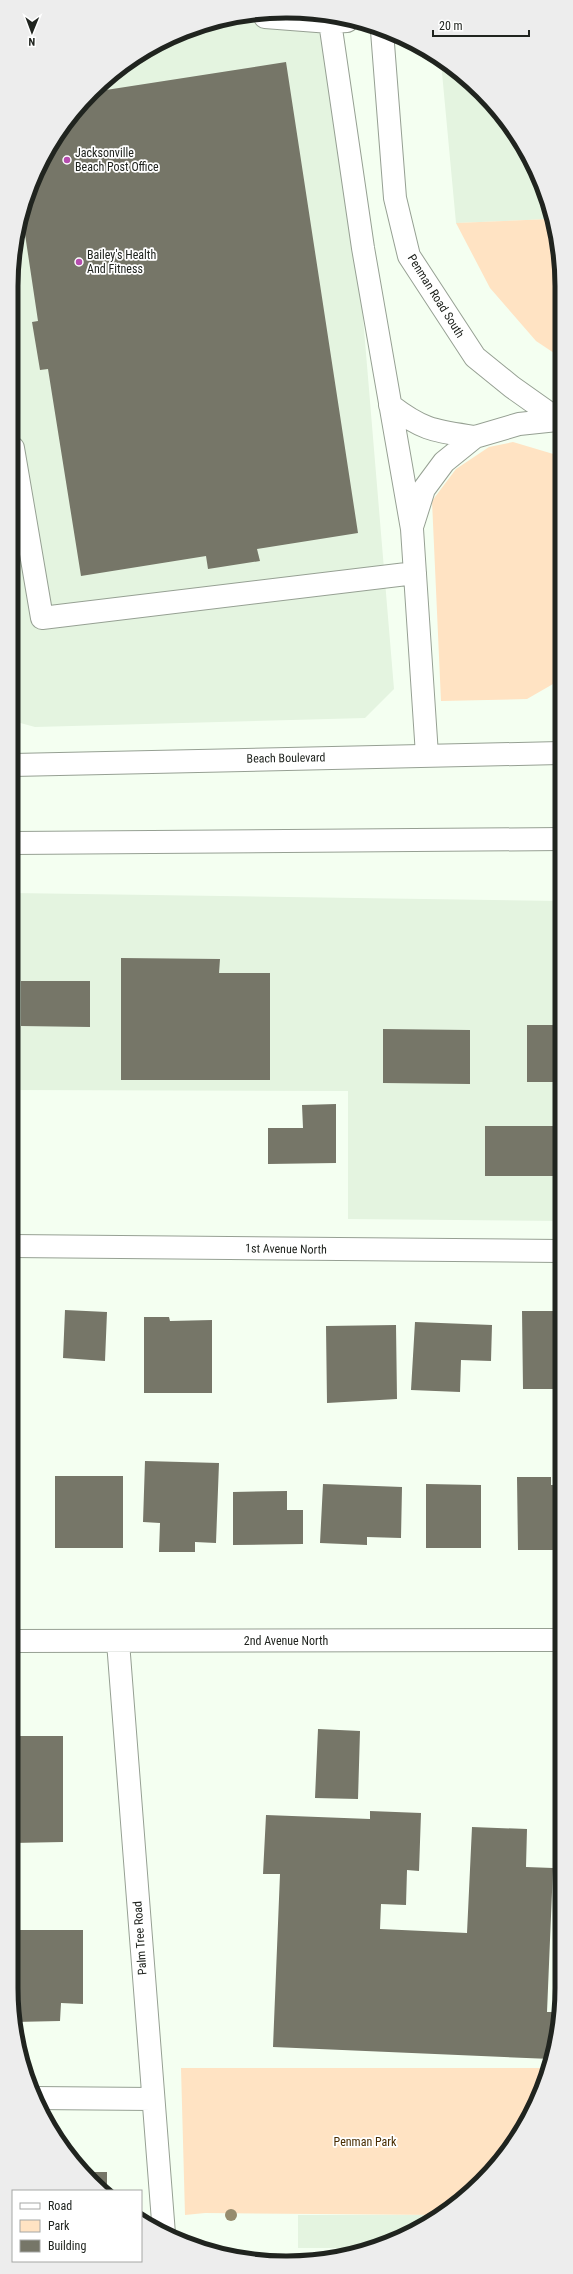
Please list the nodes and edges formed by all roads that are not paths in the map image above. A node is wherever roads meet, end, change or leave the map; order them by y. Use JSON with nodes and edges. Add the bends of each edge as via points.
{"nodes":[{"id":1,"x":285,"y":18,"type":"edge"},
{"id":2,"x":323,"y":20,"type":"edge"},
{"id":3,"x":338,"y":23,"type":"edge"},
{"id":4,"x":382,"y":36,"type":"edge"},
{"id":5,"x":390,"y":405,"type":"junction"},
{"id":6,"x":555,"y":419,"type":"edge"},
{"id":7,"x":555,"y":421,"type":"edge"},
{"id":8,"x":475,"y":437,"type":"junction"},
{"id":9,"x":18,"y":477,"type":"edge"},
{"id":10,"x":412,"y":529,"type":"junction"},
{"id":11,"x":415,"y":573,"type":"junction"},
{"id":12,"x":555,"y":753,"type":"edge"},
{"id":13,"x":427,"y":755,"type":"junction"},
{"id":14,"x":18,"y":765,"type":"edge"},
{"id":15,"x":555,"y":839,"type":"edge"},
{"id":16,"x":18,"y":843,"type":"edge"},
{"id":17,"x":18,"y":1246,"type":"edge"},
{"id":18,"x":555,"y":1251,"type":"edge"},
{"id":19,"x":555,"y":1640,"type":"edge"},
{"id":20,"x":18,"y":1641,"type":"edge"},
{"id":21,"x":118,"y":1642,"type":"junction"},
{"id":22,"x":42,"y":2098,"type":"edge"},
{"id":23,"x":152,"y":2099,"type":"junction"},
{"id":24,"x":163,"y":2226,"type":"edge"}],
"edges":[{"from":1,"to":2,"type":"main road"},
{"from":3,"to":5,"type":"main road","via":[[363,248]]},
{"from":4,"to":6,"type":"main road","name":"Penman Road South","via":[[395,198],[409,256],[475,357]]},
{"from":5,"to":8,"type":"main road","via":[[412,422],[432,431]]},
{"from":5,"to":10,"type":"main road"},
{"from":7,"to":8,"type":"main road","via":[[519,424]]},
{"from":8,"to":10,"type":"main road","via":[[444,462],[424,488]]},
{"from":9,"to":11,"type":"main road","via":[[42,618]]},
{"from":10,"to":11,"type":"main road"},
{"from":11,"to":13,"type":"main road"},
{"from":12,"to":13,"type":"main road","name":"Beach Boulevard"},
{"from":13,"to":14,"type":"main road","name":"Beach Boulevard"},
{"from":15,"to":16,"type":"main road"},
{"from":17,"to":18,"type":"main road","name":"1st Avenue North"},
{"from":19,"to":21,"type":"main road","name":"2nd Avenue North"},
{"from":20,"to":21,"type":"main road","name":"2nd Avenue North"},
{"from":21,"to":23,"type":"main road","name":"Palm Tree Road"},
{"from":22,"to":23,"type":"main road"},
{"from":23,"to":24,"type":"main road","name":"Palm Tree Road"}]}
